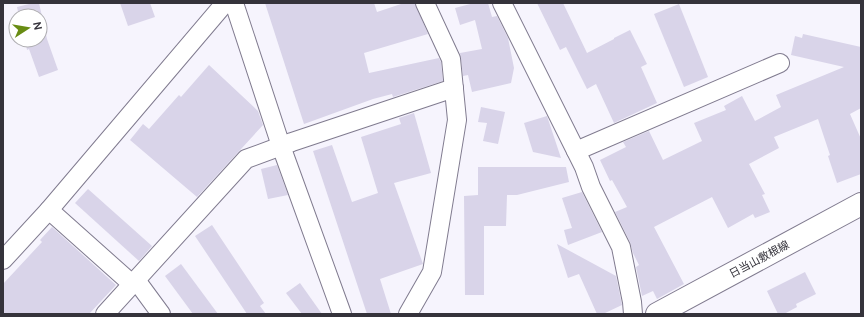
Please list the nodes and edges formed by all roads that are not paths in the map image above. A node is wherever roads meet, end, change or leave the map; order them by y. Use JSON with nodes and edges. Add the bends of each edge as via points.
{"nodes":[{"id":1,"x":225,"y":3,"type":"edge"},
{"id":2,"x":234,"y":3,"type":"edge"},
{"id":3,"x":425,"y":3,"type":"edge"},
{"id":4,"x":502,"y":3,"type":"edge"},
{"id":5,"x":780,"y":63,"type":"dead end"},
{"id":6,"x":454,"y":88,"type":"junction"},
{"id":7,"x":281,"y":146,"type":"junction"},
{"id":8,"x":576,"y":151,"type":"junction"},
{"id":9,"x":861,"y":204,"type":"edge"},
{"id":10,"x":49,"y":210,"type":"junction"},
{"id":11,"x":3,"y":260,"type":"edge"},
{"id":12,"x":134,"y":282,"type":"junction"},
{"id":13,"x":105,"y":314,"type":"edge"},
{"id":14,"x":161,"y":314,"type":"edge"},
{"id":15,"x":342,"y":314,"type":"edge"},
{"id":16,"x":408,"y":314,"type":"edge"},
{"id":17,"x":633,"y":314,"type":"edge"},
{"id":18,"x":656,"y":314,"type":"edge"}],
"edges":[{"from":1,"to":10,"type":"street"},
{"from":2,"to":7,"type":"street"},
{"from":3,"to":6,"type":"street","via":[[451,59]]},
{"from":4,"to":8,"type":"street"},
{"from":5,"to":8,"type":"street"},
{"from":6,"to":7,"type":"street"},
{"from":6,"to":16,"type":"street","via":[[457,120],[432,272]]},
{"from":7,"to":12,"type":"street","via":[[246,159]]},
{"from":7,"to":15,"type":"street"},
{"from":8,"to":17,"type":"street","via":[[621,247]]},
{"from":9,"to":18,"type":"main road","name":"日当山敷根線"},
{"from":10,"to":11,"type":"street"},
{"from":10,"to":12,"type":"street"},
{"from":12,"to":13,"type":"street"},
{"from":12,"to":14,"type":"street"}]}
